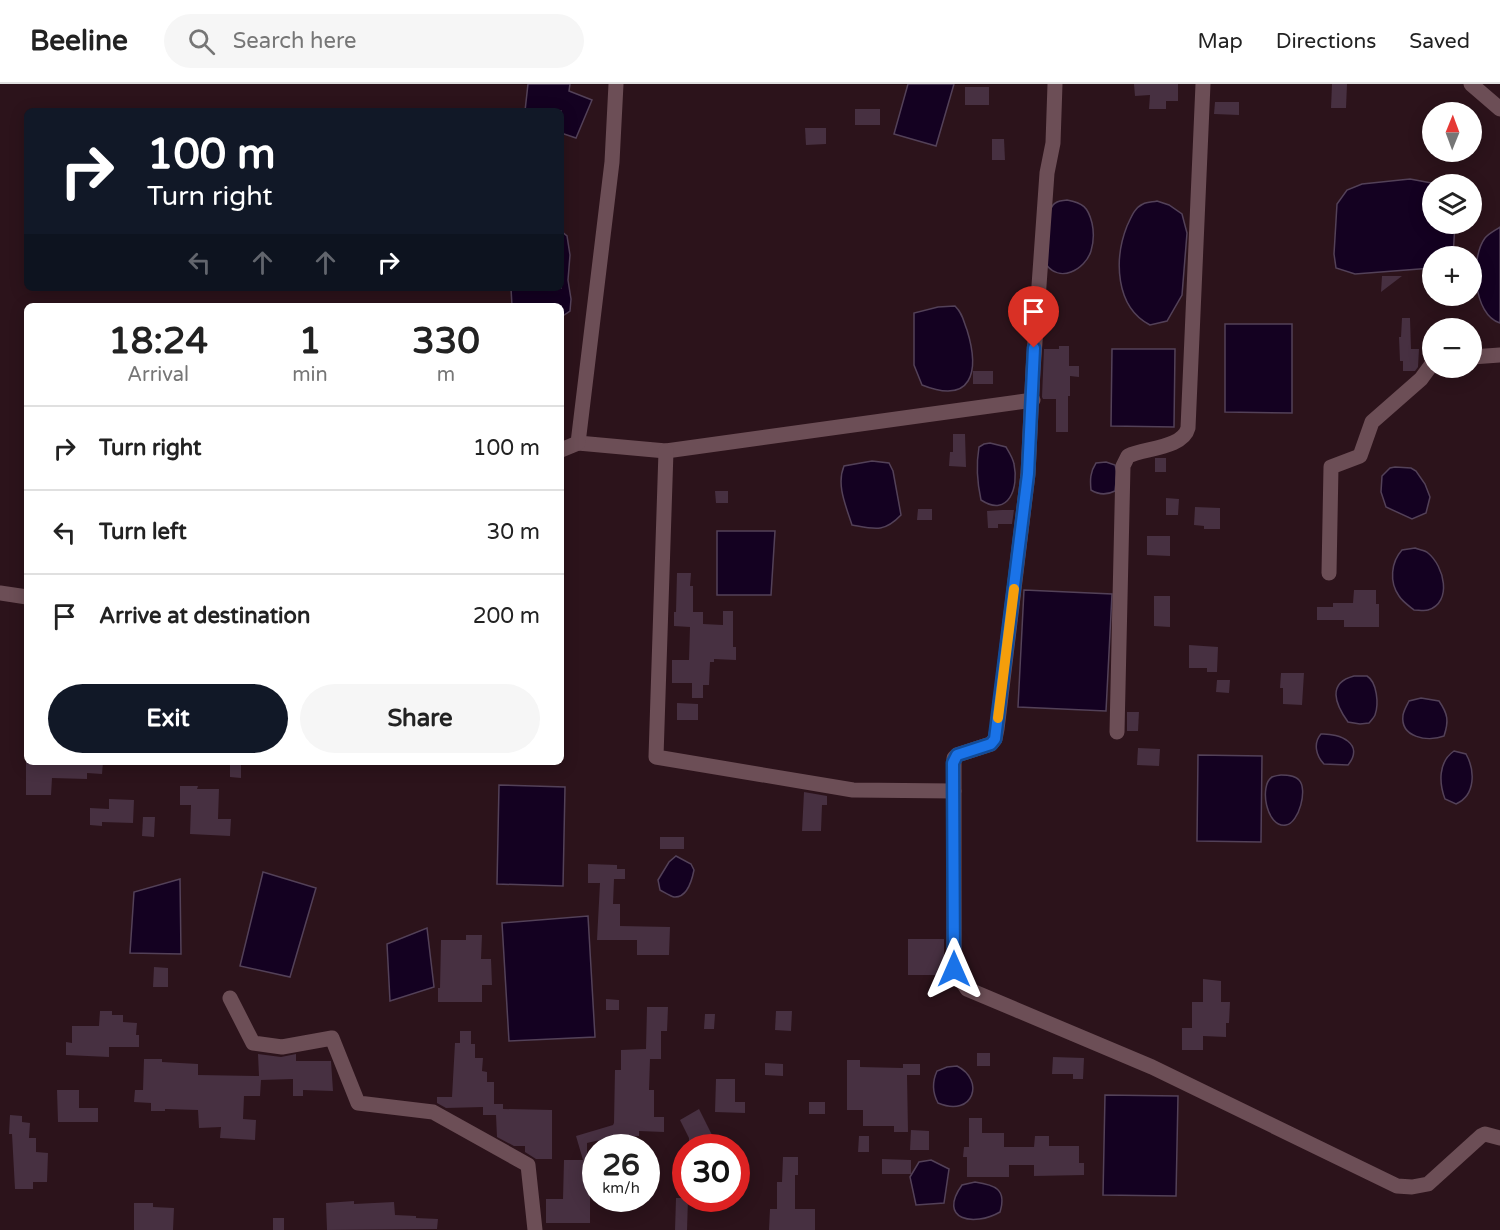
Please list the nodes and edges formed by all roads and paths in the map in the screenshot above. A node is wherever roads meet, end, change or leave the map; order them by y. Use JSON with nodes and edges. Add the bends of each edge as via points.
{"nodes":[{"id":1,"x":616,"y":84,"type":"edge"},
{"id":2,"x":1054,"y":84,"type":"edge"},
{"id":3,"x":1203,"y":84,"type":"edge"},
{"id":4,"x":1472,"y":84,"type":"edge"},
{"id":5,"x":1500,"y":109,"type":"edge"},
{"id":6,"x":1500,"y":355,"type":"edge"},
{"id":7,"x":1482,"y":356,"type":"edge"},
{"id":8,"x":1422,"y":378,"type":"edge"},
{"id":9,"x":1033,"y":400,"type":"junction"},
{"id":10,"x":578,"y":443,"type":"junction"},
{"id":11,"x":564,"y":449,"type":"edge"},
{"id":12,"x":666,"y":451,"type":"junction"},
{"id":13,"x":1329,"y":573,"type":"dead end"},
{"id":14,"x":0,"y":594,"type":"edge"},
{"id":15,"x":24,"y":597,"type":"edge"},
{"id":16,"x":1117,"y":732,"type":"dead end"},
{"id":17,"x":954,"y":791,"type":"junction"},
{"id":18,"x":230,"y":998,"type":"dead end"},
{"id":19,"x":1500,"y":1138,"type":"edge"},
{"id":20,"x":535,"y":1230,"type":"edge"}],
"edges":[{"from":1,"to":10,"type":"street","via":[[612,162]]},
{"from":2,"to":9,"type":"street"},
{"from":3,"to":16,"type":"street","via":[[1188,428],[1177,442],[1134,453],[1123,466]]},
{"from":4,"to":5,"type":"street"},
{"from":6,"to":7,"type":"street"},
{"from":8,"to":13,"type":"street","via":[[1372,422],[1360,456],[1331,467]]},
{"from":9,"to":12,"type":"street"},
{"from":9,"to":17,"type":"street","via":[[1028,474],[995,739],[954,758]]},
{"from":10,"to":11,"type":"street"},
{"from":10,"to":12,"type":"street"},
{"from":12,"to":17,"type":"street","via":[[656,757],[853,790]]},
{"from":14,"to":15,"type":"street"},
{"from":17,"to":19,"type":"street","via":[[954,969],[967,989],[1152,1067],[1397,1186],[1428,1184],[1481,1136]]},
{"from":18,"to":20,"type":"street","via":[[254,1043],[282,1047],[332,1038],[358,1103],[433,1112],[528,1165]]}]}
